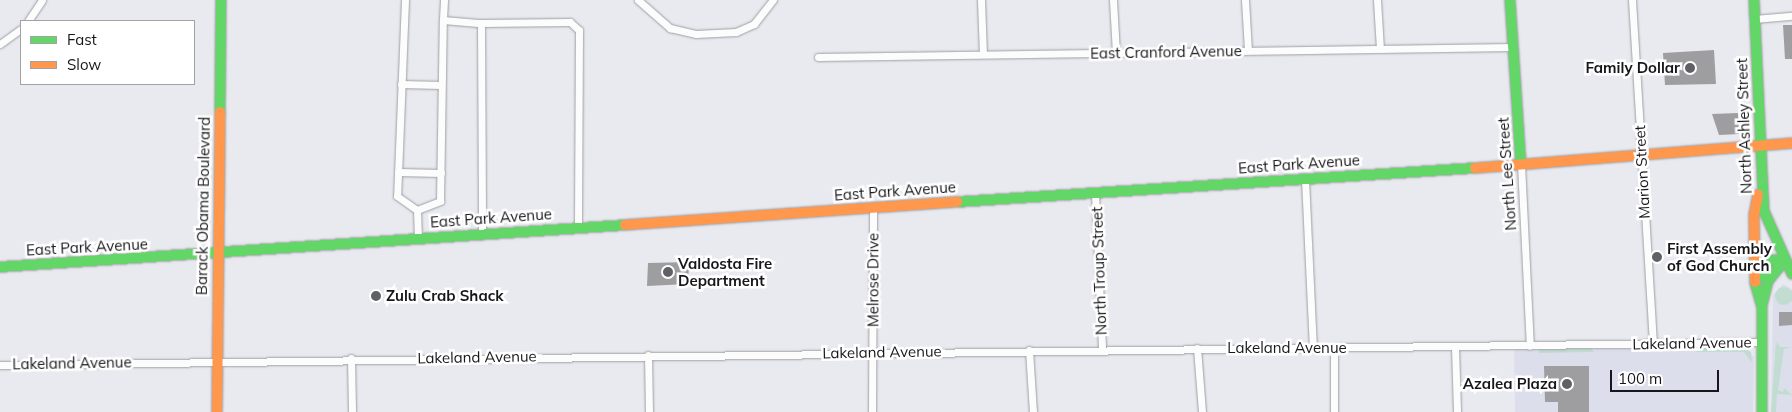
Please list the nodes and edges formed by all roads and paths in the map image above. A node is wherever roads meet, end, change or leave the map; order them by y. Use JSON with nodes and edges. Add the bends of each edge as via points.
{"nodes":[{"id":1,"x":42,"y":0,"type":"edge"},
{"id":2,"x":221,"y":0,"type":"edge"},
{"id":3,"x":405,"y":0,"type":"edge"},
{"id":4,"x":444,"y":0,"type":"edge"},
{"id":5,"x":638,"y":0,"type":"edge"},
{"id":6,"x":772,"y":0,"type":"edge"},
{"id":7,"x":981,"y":0,"type":"edge"},
{"id":8,"x":1113,"y":0,"type":"edge"},
{"id":9,"x":1245,"y":0,"type":"edge"},
{"id":10,"x":1377,"y":0,"type":"edge"},
{"id":11,"x":1510,"y":0,"type":"edge"},
{"id":12,"x":1632,"y":0,"type":"edge"},
{"id":13,"x":1754,"y":0,"type":"edge"},
{"id":14,"x":1792,"y":16,"type":"edge"},
{"id":15,"x":1754,"y":19,"type":"junction"},
{"id":16,"x":31,"y":20,"type":"edge"},
{"id":17,"x":443,"y":20,"type":"junction"},
{"id":18,"x":481,"y":22,"type":"junction"},
{"id":19,"x":20,"y":32,"type":"edge"},
{"id":20,"x":0,"y":44,"type":"edge"},
{"id":21,"x":1513,"y":47,"type":"junction"},
{"id":22,"x":1380,"y":49,"type":"junction"},
{"id":23,"x":1248,"y":50,"type":"junction"},
{"id":24,"x":1116,"y":53,"type":"junction"},
{"id":25,"x":983,"y":54,"type":"junction"},
{"id":26,"x":818,"y":57,"type":"dead end"},
{"id":27,"x":401,"y":84,"type":"junction"},
{"id":28,"x":441,"y":85,"type":"junction"},
{"id":29,"x":1792,"y":143,"type":"edge"},
{"id":30,"x":1758,"y":145,"type":"junction"},
{"id":31,"x":1641,"y":157,"type":"junction"},
{"id":32,"x":1521,"y":164,"type":"junction"},
{"id":33,"x":398,"y":172,"type":"junction"},
{"id":34,"x":441,"y":172,"type":"junction"},
{"id":35,"x":1305,"y":179,"type":"junction"},
{"id":36,"x":1760,"y":182,"type":"junction"},
{"id":37,"x":1095,"y":192,"type":"junction"},
{"id":38,"x":873,"y":207,"type":"junction"},
{"id":39,"x":417,"y":210,"type":"junction"},
{"id":40,"x":578,"y":228,"type":"junction"},
{"id":41,"x":482,"y":234,"type":"junction"},
{"id":42,"x":418,"y":238,"type":"junction"},
{"id":43,"x":216,"y":253,"type":"junction"},
{"id":44,"x":1788,"y":259,"type":"edge"},
{"id":45,"x":0,"y":267,"type":"edge"},
{"id":46,"x":1792,"y":274,"type":"edge"},
{"id":47,"x":1755,"y":282,"type":"junction"},
{"id":48,"x":1762,"y":305,"type":"junction"},
{"id":49,"x":1764,"y":342,"type":"junction"},
{"id":50,"x":1654,"y":344,"type":"junction"},
{"id":51,"x":1530,"y":346,"type":"junction"},
{"id":52,"x":1334,"y":347,"type":"junction"},
{"id":53,"x":1455,"y":347,"type":"junction"},
{"id":54,"x":1197,"y":348,"type":"junction"},
{"id":55,"x":1313,"y":348,"type":"junction"},
{"id":56,"x":1102,"y":349,"type":"junction"},
{"id":57,"x":1029,"y":350,"type":"junction"},
{"id":58,"x":872,"y":352,"type":"junction"},
{"id":59,"x":648,"y":355,"type":"junction"},
{"id":60,"x":351,"y":358,"type":"junction"},
{"id":61,"x":216,"y":360,"type":"junction"},
{"id":62,"x":0,"y":365,"type":"edge"},
{"id":63,"x":217,"y":412,"type":"edge"},
{"id":64,"x":352,"y":412,"type":"edge"},
{"id":65,"x":649,"y":412,"type":"edge"},
{"id":66,"x":872,"y":412,"type":"edge"},
{"id":67,"x":1033,"y":412,"type":"edge"},
{"id":68,"x":1202,"y":412,"type":"edge"},
{"id":69,"x":1334,"y":412,"type":"edge"},
{"id":70,"x":1457,"y":412,"type":"edge"},
{"id":71,"x":1762,"y":412,"type":"edge"}],
"edges":[{"from":1,"to":16,"type":"street"},
{"from":2,"to":43,"type":"main road","name":"Barack Obama Boulevard"},
{"from":3,"to":27,"type":"street"},
{"from":4,"to":17,"type":"street"},
{"from":5,"to":6,"type":"street","via":[[670,28],[696,34],[736,32],[754,24]]},
{"from":7,"to":25,"type":"street"},
{"from":8,"to":24,"type":"street"},
{"from":9,"to":23,"type":"street"},
{"from":10,"to":22,"type":"street"},
{"from":11,"to":21,"type":"main road","name":"North Lee Street"},
{"from":12,"to":31,"type":"street","name":"Marion Street"},
{"from":13,"to":15,"type":"main road","name":"North Ashley Street"},
{"from":14,"to":15,"type":"street"},
{"from":15,"to":30,"type":"main road","name":"North Ashley Street"},
{"from":17,"to":18,"type":"street"},
{"from":17,"to":28,"type":"street"},
{"from":18,"to":40,"type":"street","via":[[570,22],[579,30]]},
{"from":18,"to":41,"type":"street"},
{"from":19,"to":20,"type":"street"},
{"from":21,"to":22,"type":"street","name":"East Cranford Avenue"},
{"from":21,"to":32,"type":"main road","name":"North Lee Street"},
{"from":22,"to":23,"type":"street","name":"East Cranford Avenue"},
{"from":23,"to":24,"type":"street","name":"East Cranford Avenue"},
{"from":24,"to":25,"type":"street","name":"East Cranford Avenue"},
{"from":25,"to":26,"type":"street","name":"East Cranford Avenue"},
{"from":27,"to":28,"type":"street"},
{"from":27,"to":33,"type":"street"},
{"from":28,"to":34,"type":"street"},
{"from":29,"to":30,"type":"main road","name":"East Park Avenue"},
{"from":30,"to":31,"type":"main road","name":"East Park Avenue"},
{"from":30,"to":36,"type":"main road","name":"North Ashley Street"},
{"from":31,"to":32,"type":"main road","name":"East Park Avenue"},
{"from":31,"to":50,"type":"street","name":"Marion Street"},
{"from":32,"to":35,"type":"main road","name":"East Park Avenue"},
{"from":32,"to":51,"type":"street","name":"North Lee Street"},
{"from":33,"to":34,"type":"street"},
{"from":33,"to":39,"type":"street","via":[[397,196]]},
{"from":34,"to":39,"type":"street","via":[[440,201]]},
{"from":35,"to":37,"type":"main road","name":"East Park Avenue"},
{"from":35,"to":55,"type":"street"},
{"from":36,"to":44,"type":"main road","name":"North Ashley Street","via":[[1764,211]]},
{"from":36,"to":47,"type":"main road","via":[[1754,215]]},
{"from":37,"to":38,"type":"main road","name":"East Park Avenue"},
{"from":37,"to":56,"type":"street","name":"North Troup Street"},
{"from":38,"to":40,"type":"main road","name":"East Park Avenue"},
{"from":38,"to":58,"type":"street","name":"Melrose Drive"},
{"from":39,"to":42,"type":"street"},
{"from":40,"to":41,"type":"main road","name":"East Park Avenue"},
{"from":41,"to":42,"type":"main road","name":"East Park Avenue"},
{"from":42,"to":43,"type":"main road","name":"East Park Avenue"},
{"from":43,"to":45,"type":"main road","name":"East Park Avenue"},
{"from":43,"to":61,"type":"main road","name":"Barack Obama Boulevard"},
{"from":44,"to":46,"type":"main road","name":"North Ashley Street"},
{"from":44,"to":47,"type":"main road","via":[[1771,260]]},
{"from":44,"to":48,"type":"main road","via":[[1768,281]]},
{"from":47,"to":48,"type":"main road"},
{"from":48,"to":49,"type":"main road"},
{"from":49,"to":50,"type":"street","name":"Lakeland Avenue"},
{"from":49,"to":71,"type":"main road"},
{"from":50,"to":51,"type":"street","name":"Lakeland Avenue"},
{"from":51,"to":53,"type":"street","name":"Lakeland Avenue"},
{"from":52,"to":53,"type":"street","name":"Lakeland Avenue"},
{"from":52,"to":55,"type":"street","name":"Lakeland Avenue"},
{"from":52,"to":69,"type":"street"},
{"from":53,"to":70,"type":"street"},
{"from":54,"to":55,"type":"street","name":"Lakeland Avenue"},
{"from":54,"to":56,"type":"street","name":"Lakeland Avenue"},
{"from":54,"to":68,"type":"street"},
{"from":56,"to":57,"type":"street","name":"Lakeland Avenue"},
{"from":57,"to":58,"type":"street","name":"Lakeland Avenue"},
{"from":57,"to":67,"type":"street"},
{"from":58,"to":59,"type":"street","name":"Lakeland Avenue"},
{"from":58,"to":66,"type":"street","name":"Melrose Drive"},
{"from":59,"to":60,"type":"street","name":"Lakeland Avenue"},
{"from":59,"to":65,"type":"street"},
{"from":60,"to":61,"type":"street","name":"Lakeland Avenue"},
{"from":60,"to":64,"type":"street"},
{"from":61,"to":62,"type":"street","name":"Lakeland Avenue"},
{"from":61,"to":63,"type":"main road","name":"Barack Obama Boulevard"}]}
